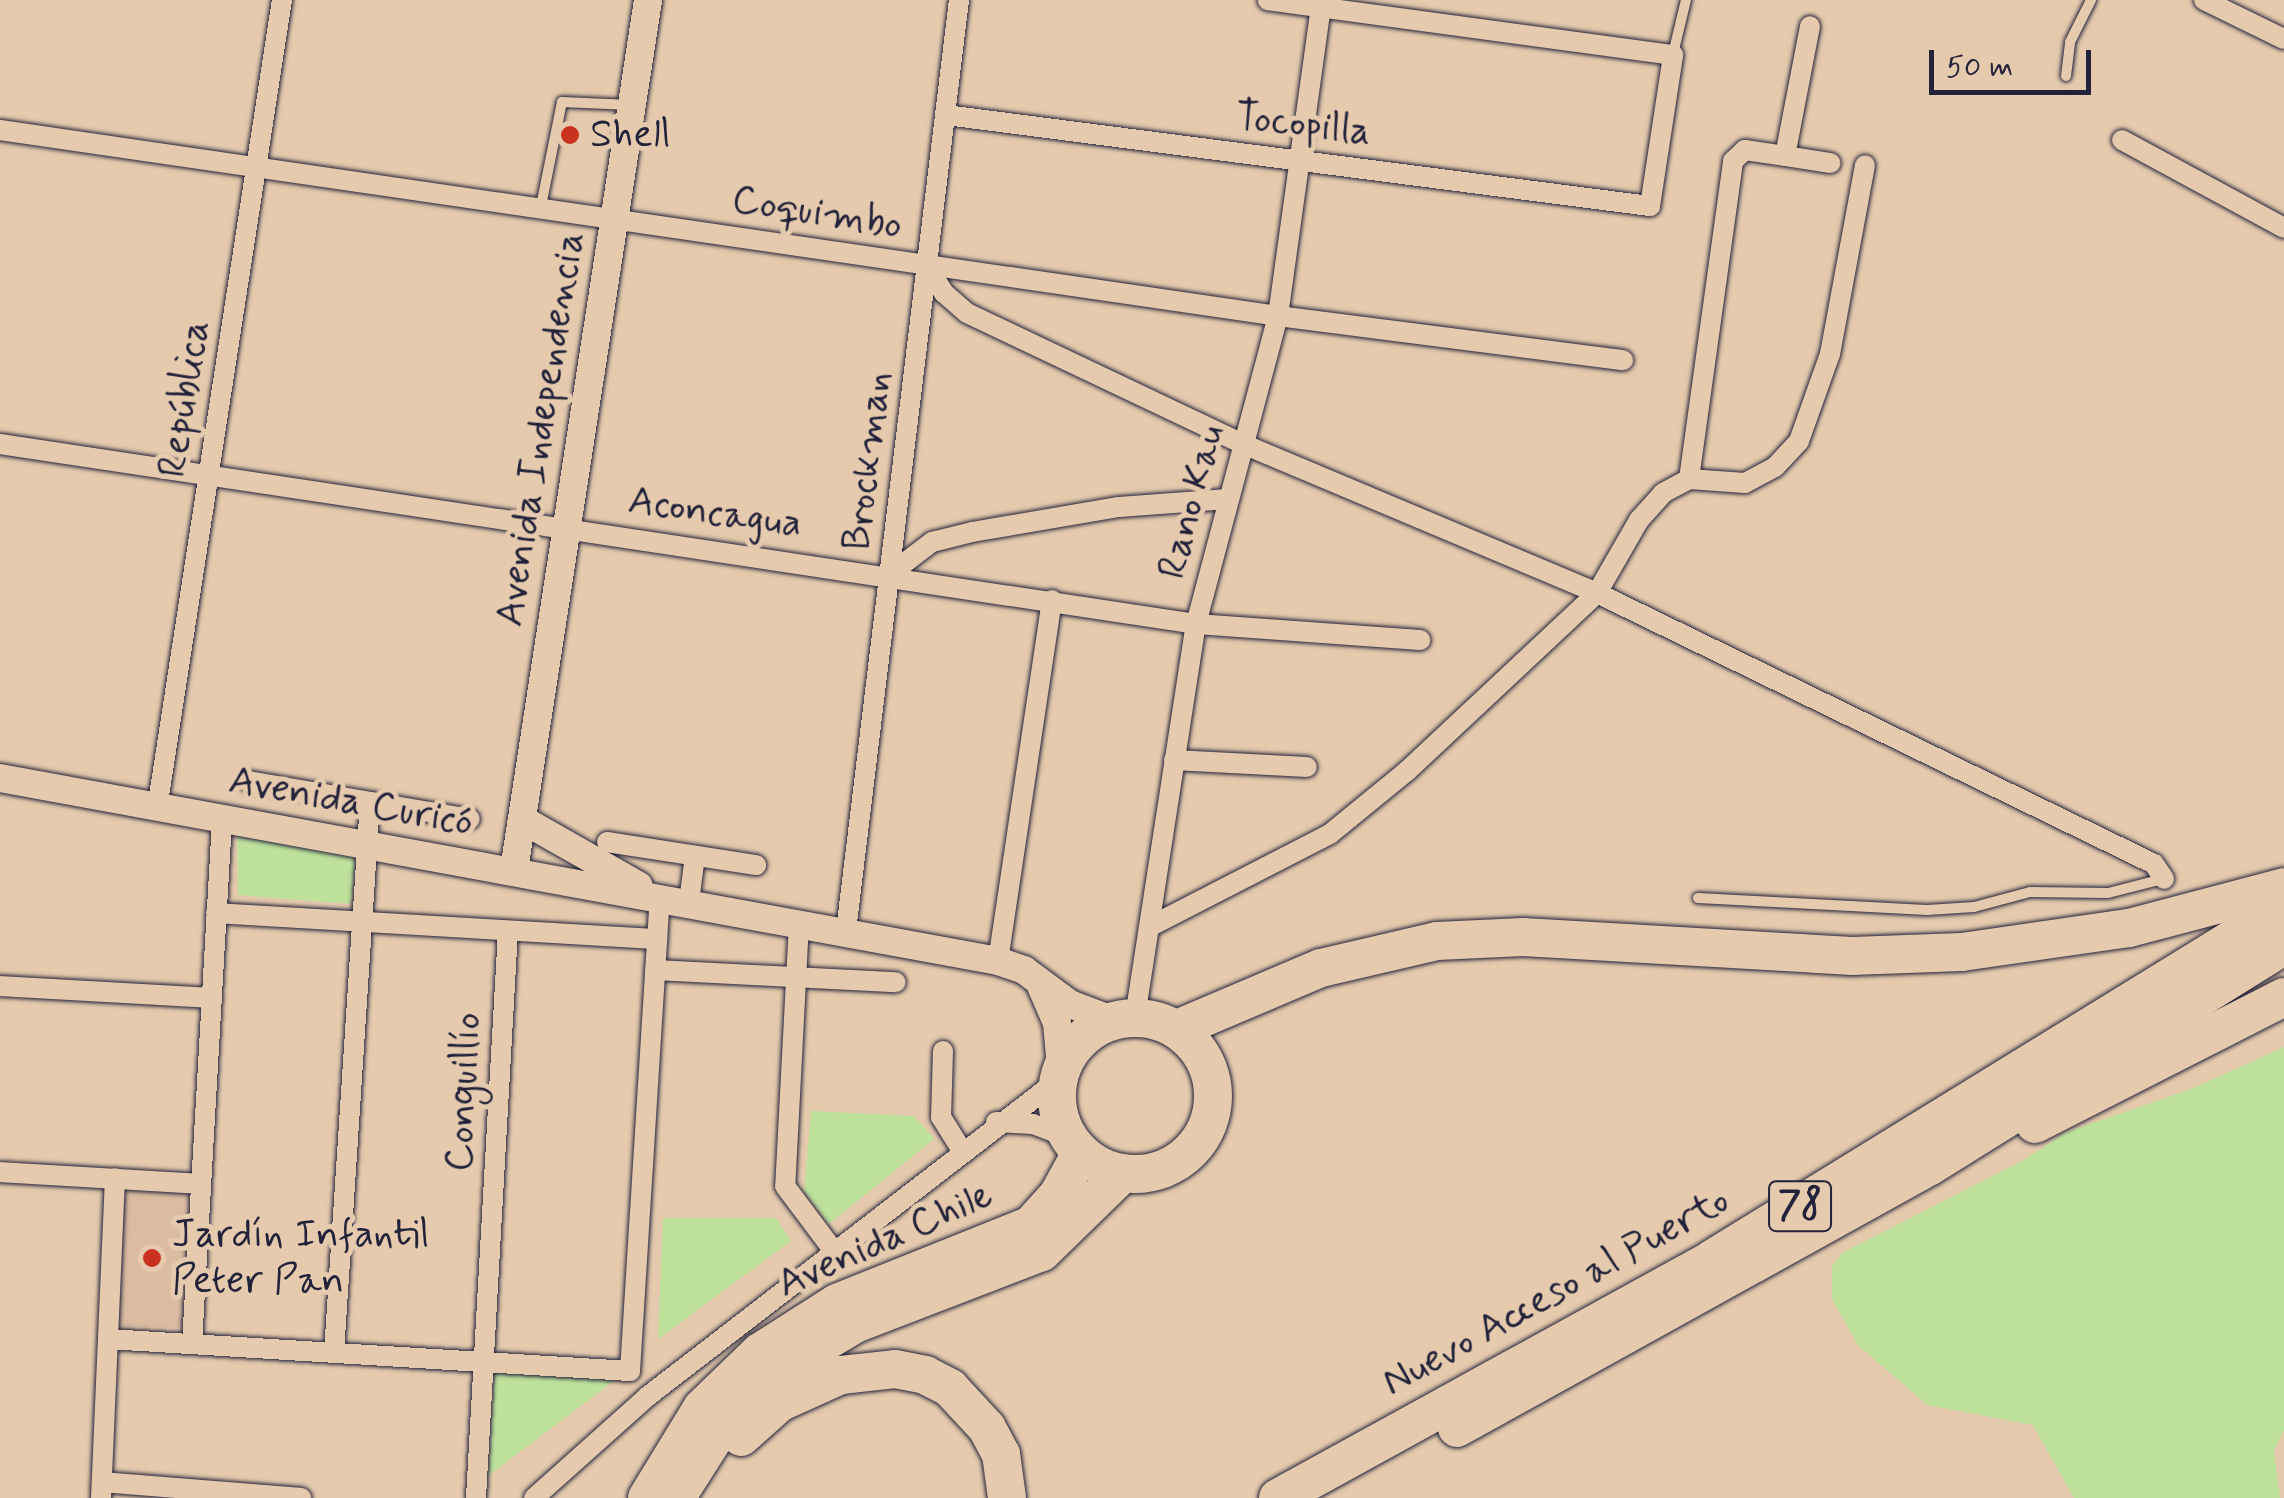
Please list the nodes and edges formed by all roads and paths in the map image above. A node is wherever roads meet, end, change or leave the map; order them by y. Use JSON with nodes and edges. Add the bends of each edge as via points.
{"nodes":[{"id":1,"x":282,"y":0,"type":"edge"},
{"id":2,"x":648,"y":0,"type":"edge"},
{"id":3,"x":960,"y":0,"type":"edge"},
{"id":4,"x":1268,"y":0,"type":"edge"},
{"id":5,"x":1686,"y":0,"type":"edge"},
{"id":6,"x":2091,"y":0,"type":"edge"},
{"id":7,"x":2204,"y":0,"type":"edge"},
{"id":8,"x":1321,"y":7,"type":"junction"},
{"id":9,"x":1810,"y":26,"type":"dead end"},
{"id":10,"x":2284,"y":39,"type":"edge"},
{"id":11,"x":1673,"y":55,"type":"junction"},
{"id":12,"x":2066,"y":76,"type":"dead end"},
{"id":13,"x":632,"y":105,"type":"junction"},
{"id":14,"x":946,"y":115,"type":"junction"},
{"id":15,"x":0,"y":130,"type":"edge"},
{"id":16,"x":2122,"y":140,"type":"dead end"},
{"id":17,"x":1785,"y":156,"type":"junction"},
{"id":18,"x":1300,"y":160,"type":"junction"},
{"id":19,"x":1830,"y":163,"type":"dead end"},
{"id":20,"x":1865,"y":165,"type":"dead end"},
{"id":21,"x":257,"y":167,"type":"junction"},
{"id":22,"x":540,"y":206,"type":"junction"},
{"id":23,"x":614,"y":217,"type":"junction"},
{"id":24,"x":2284,"y":228,"type":"edge"},
{"id":25,"x":927,"y":266,"type":"junction"},
{"id":26,"x":1278,"y":316,"type":"junction"},
{"id":27,"x":1623,"y":360,"type":"dead end"},
{"id":28,"x":0,"y":444,"type":"edge"},
{"id":29,"x":1244,"y":444,"type":"junction"},
{"id":30,"x":209,"y":476,"type":"junction"},
{"id":31,"x":1689,"y":479,"type":"junction"},
{"id":32,"x":1228,"y":500,"type":"junction"},
{"id":33,"x":565,"y":527,"type":"junction"},
{"id":34,"x":890,"y":574,"type":"junction"},
{"id":35,"x":1597,"y":593,"type":"junction"},
{"id":36,"x":1052,"y":600,"type":"junction"},
{"id":37,"x":1196,"y":624,"type":"junction"},
{"id":38,"x":1420,"y":640,"type":"dead end"},
{"id":39,"x":1174,"y":760,"type":"junction"},
{"id":40,"x":1306,"y":767,"type":"dead end"},
{"id":41,"x":0,"y":778,"type":"edge"},
{"id":42,"x":248,"y":781,"type":"dead end"},
{"id":43,"x":370,"y":802,"type":"junction"},
{"id":44,"x":157,"y":808,"type":"junction"},
{"id":45,"x":470,"y":819,"type":"dead end"},
{"id":46,"x":222,"y":820,"type":"junction"},
{"id":47,"x":523,"y":820,"type":"junction"},
{"id":48,"x":607,"y":842,"type":"dead end"},
{"id":49,"x":367,"y":847,"type":"junction"},
{"id":50,"x":695,"y":856,"type":"junction"},
{"id":51,"x":756,"y":866,"type":"dead end"},
{"id":52,"x":514,"y":870,"type":"junction"},
{"id":53,"x":2164,"y":879,"type":"joint"},
{"id":54,"x":2284,"y":887,"type":"edge"},
{"id":55,"x":660,"y":898,"type":"junction"},
{"id":56,"x":1698,"y":898,"type":"dead end"},
{"id":57,"x":689,"y":902,"type":"junction"},
{"id":58,"x":2284,"y":907,"type":"edge"},
{"id":59,"x":216,"y":913,"type":"junction"},
{"id":60,"x":362,"y":922,"type":"junction"},
{"id":61,"x":799,"y":923,"type":"junction"},
{"id":62,"x":1148,"y":927,"type":"junction"},
{"id":63,"x":508,"y":930,"type":"junction"},
{"id":64,"x":846,"y":931,"type":"junction"},
{"id":65,"x":657,"y":940,"type":"junction"},
{"id":66,"x":2284,"y":946,"type":"edge"},
{"id":67,"x":998,"y":960,"type":"junction"},
{"id":68,"x":655,"y":970,"type":"junction"},
{"id":69,"x":797,"y":978,"type":"junction"},
{"id":70,"x":896,"y":982,"type":"dead end"},
{"id":71,"x":1041,"y":985,"type":"junction"},
{"id":72,"x":0,"y":986,"type":"edge"},
{"id":73,"x":2284,"y":997,"type":"edge"},
{"id":74,"x":212,"y":998,"type":"junction"},
{"id":75,"x":1124,"y":1019,"type":"junction"},
{"id":76,"x":1177,"y":1029,"type":"junction"},
{"id":77,"x":943,"y":1051,"type":"dead end"},
{"id":78,"x":1059,"y":1074,"type":"junction"},
{"id":79,"x":996,"y":1122,"type":"junction"},
{"id":80,"x":1075,"y":1146,"type":"junction"},
{"id":81,"x":961,"y":1149,"type":"junction"},
{"id":82,"x":1930,"y":1166,"type":"junction"},
{"id":83,"x":0,"y":1172,"type":"edge"},
{"id":84,"x":1123,"y":1174,"type":"junction"},
{"id":85,"x":116,"y":1178,"type":"junction"},
{"id":86,"x":201,"y":1184,"type":"junction"},
{"id":87,"x":833,"y":1250,"type":"junction"},
{"id":88,"x":108,"y":1339,"type":"junction"},
{"id":89,"x":192,"y":1344,"type":"junction"},
{"id":90,"x":334,"y":1353,"type":"junction"},
{"id":91,"x":483,"y":1362,"type":"junction"},
{"id":92,"x":630,"y":1371,"type":"junction"},
{"id":93,"x":648,"y":1396,"type":"junction"},
{"id":94,"x":101,"y":1490,"type":"edge"},
{"id":95,"x":300,"y":1498,"type":"edge"},
{"id":96,"x":476,"y":1498,"type":"edge"},
{"id":97,"x":534,"y":1498,"type":"edge"},
{"id":98,"x":647,"y":1498,"type":"edge"},
{"id":99,"x":676,"y":1498,"type":"edge"},
{"id":100,"x":686,"y":1498,"type":"edge"},
{"id":101,"x":1007,"y":1498,"type":"edge"},
{"id":102,"x":1278,"y":1498,"type":"edge"},
{"id":103,"x":1327,"y":1498,"type":"edge"}],
"edges":[{"from":1,"to":21,"type":"street","name":"República"},
{"from":2,"to":13,"type":"main road","name":"Avenida Independencia"},
{"from":3,"to":14,"type":"street","name":"Brockman"},
{"from":4,"to":8,"type":"street"},
{"from":5,"to":11,"type":"lane"},
{"from":6,"to":12,"type":"lane","via":[[2070,42]]},
{"from":7,"to":10,"type":"street"},
{"from":8,"to":11,"type":"street"},
{"from":8,"to":18,"type":"street","name":"Rano Kau"},
{"from":9,"to":17,"type":"street"},
{"from":11,"to":18,"type":"street","name":"Tocopilla","via":[[1650,206]]},
{"from":13,"to":22,"type":"lane","via":[[562,102]]},
{"from":13,"to":23,"type":"main road","name":"Avenida Independencia"},
{"from":14,"to":18,"type":"street","name":"Tocopilla"},
{"from":14,"to":25,"type":"street","name":"Brockman"},
{"from":15,"to":21,"type":"street","name":"Coquimbo"},
{"from":16,"to":24,"type":"street"},
{"from":17,"to":19,"type":"street"},
{"from":17,"to":31,"type":"street","via":[[1745,150],[1733,162]]},
{"from":18,"to":26,"type":"street","name":"Rano Kau"},
{"from":20,"to":31,"type":"street","via":[[1830,354],[1799,441],[1745,483]]},
{"from":21,"to":22,"type":"street","name":"Coquimbo"},
{"from":21,"to":30,"type":"street","name":"República"},
{"from":22,"to":23,"type":"street","name":"Coquimbo"},
{"from":23,"to":25,"type":"street","name":"Coquimbo"},
{"from":23,"to":33,"type":"main road","name":"Avenida Independencia"},
{"from":25,"to":26,"type":"street","name":"Coquimbo"},
{"from":25,"to":29,"type":"street","via":[[968,313]]},
{"from":25,"to":34,"type":"street","name":"Brockman"},
{"from":26,"to":27,"type":"street","name":"Coquimbo"},
{"from":26,"to":29,"type":"street","name":"Rano Kau"},
{"from":28,"to":30,"type":"street","name":"Aconcagua"},
{"from":29,"to":32,"type":"street","name":"Rano Kau"},
{"from":29,"to":35,"type":"street"},
{"from":30,"to":33,"type":"street","name":"Aconcagua"},
{"from":30,"to":44,"type":"street","name":"República"},
{"from":31,"to":35,"type":"street","via":[[1662,493],[1639,520]]},
{"from":32,"to":34,"type":"street","via":[[1102,509],[972,532],[932,542]]},
{"from":32,"to":37,"type":"street","name":"Rano Kau"},
{"from":33,"to":34,"type":"street","name":"Aconcagua"},
{"from":33,"to":47,"type":"main road","name":"Avenida Independencia"},
{"from":34,"to":36,"type":"street","name":"Aconcagua"},
{"from":34,"to":64,"type":"street","name":"Brockman"},
{"from":35,"to":53,"type":"street","via":[[2154,864]]},
{"from":35,"to":62,"type":"street","via":[[1330,834]]},
{"from":36,"to":37,"type":"street","name":"Aconcagua"},
{"from":36,"to":67,"type":"street"},
{"from":37,"to":38,"type":"street","name":"Aconcagua"},
{"from":37,"to":39,"type":"street","name":"Rano Kau"},
{"from":39,"to":40,"type":"street"},
{"from":39,"to":62,"type":"street","name":"Rano Kau"},
{"from":41,"to":44,"type":"main road","name":"Avenida Curicó"},
{"from":42,"to":43,"type":"street","name":"Avenida Curicó"},
{"from":43,"to":45,"type":"street","name":"Avenida Curicó"},
{"from":43,"to":49,"type":"street"},
{"from":44,"to":46,"type":"main road","name":"Avenida Curicó"},
{"from":46,"to":49,"type":"main road","name":"Avenida Curicó"},
{"from":46,"to":59,"type":"street"},
{"from":47,"to":52,"type":"main road","name":"Avenida Independencia"},
{"from":47,"to":55,"type":"main road"},
{"from":48,"to":50,"type":"street"},
{"from":49,"to":52,"type":"main road","name":"Avenida Curicó"},
{"from":49,"to":60,"type":"street"},
{"from":50,"to":51,"type":"street"},
{"from":50,"to":57,"type":"street"},
{"from":52,"to":55,"type":"main road","name":"Avenida Curicó"},
{"from":53,"to":56,"type":"lane","via":[[2108,893],[2030,892],[1974,907],[1927,910]]},
{"from":54,"to":76,"type":"highway","via":[[2129,928],[1962,952],[1820,955],[1523,937],[1436,940],[1321,968]]},
{"from":55,"to":57,"type":"main road","name":"Avenida Curicó"},
{"from":55,"to":65,"type":"street"},
{"from":57,"to":61,"type":"main road","name":"Avenida Curicó"},
{"from":58,"to":102,"type":"highway","name":"Nuevo Acceso al Puerto","number":"78","via":[[1728,1249]]},
{"from":59,"to":60,"type":"street"},
{"from":59,"to":74,"type":"street"},
{"from":60,"to":63,"type":"street"},
{"from":60,"to":90,"type":"street"},
{"from":61,"to":64,"type":"main road","name":"Avenida Curicó"},
{"from":61,"to":69,"type":"street"},
{"from":62,"to":75,"type":"street","name":"Rano Kau"},
{"from":63,"to":65,"type":"street"},
{"from":63,"to":91,"type":"street","name":"Conguillío"},
{"from":64,"to":67,"type":"main road","name":"Avenida Curicó"},
{"from":65,"to":68,"type":"street"},
{"from":66,"to":82,"type":"highway","name":"Nuevo Acceso al Puerto","number":"78"},
{"from":67,"to":71,"type":"main road","name":"Avenida Curicó"},
{"from":68,"to":69,"type":"street"},
{"from":68,"to":92,"type":"street"},
{"from":69,"to":70,"type":"street"},
{"from":69,"to":87,"type":"street","via":[[785,1186]]},
{"from":71,"to":75,"type":"main road","name":"Avenida Curicó"},
{"from":71,"to":78,"type":"main road","via":[[1057,1023]]},
{"from":72,"to":74,"type":"street"},
{"from":73,"to":82,"type":"highway","via":[[2031,1126]]},
{"from":74,"to":86,"type":"street"},
{"from":75,"to":76,"type":"highway"},
{"from":75,"to":78,"type":"highway","via":[[1081,1038]]},
{"from":76,"to":84,"type":"highway","via":[[1210,1070],[1209,1124],[1175,1164]]},
{"from":77,"to":81,"type":"street","via":[[941,1117]]},
{"from":78,"to":79,"type":"street"},
{"from":78,"to":80,"type":"highway","via":[[1058,1110]]},
{"from":79,"to":80,"type":"street","via":[[1033,1124]]},
{"from":79,"to":81,"type":"street"},
{"from":80,"to":84,"type":"highway"},
{"from":80,"to":98,"type":"highway","name":"Avenida Chile","via":[[1058,1195],[1030,1224],[837,1303],[760,1352],[702,1408]]},
{"from":81,"to":87,"type":"street"},
{"from":82,"to":103,"type":"highway","name":"Nuevo Acceso al Puerto","number":"78"},
{"from":83,"to":85,"type":"street"},
{"from":84,"to":99,"type":"highway","name":"Avenida Chile","via":[[1042,1252],[868,1318],[794,1358],[729,1418]]},
{"from":85,"to":86,"type":"street"},
{"from":85,"to":88,"type":"street"},
{"from":86,"to":89,"type":"street"},
{"from":87,"to":93,"type":"street"},
{"from":88,"to":89,"type":"street"},
{"from":88,"to":94,"type":"street"},
{"from":89,"to":90,"type":"street"},
{"from":90,"to":91,"type":"street"},
{"from":91,"to":92,"type":"street"},
{"from":91,"to":96,"type":"street","name":"Conguillío"},
{"from":92,"to":93,"type":"street"},
{"from":93,"to":97,"type":"street"},
{"from":94,"to":95,"type":"street"},
{"from":100,"to":101,"type":"highway","via":[[780,1404],[842,1374],[895,1369],[925,1374],[969,1405],[1001,1454]]}]}
